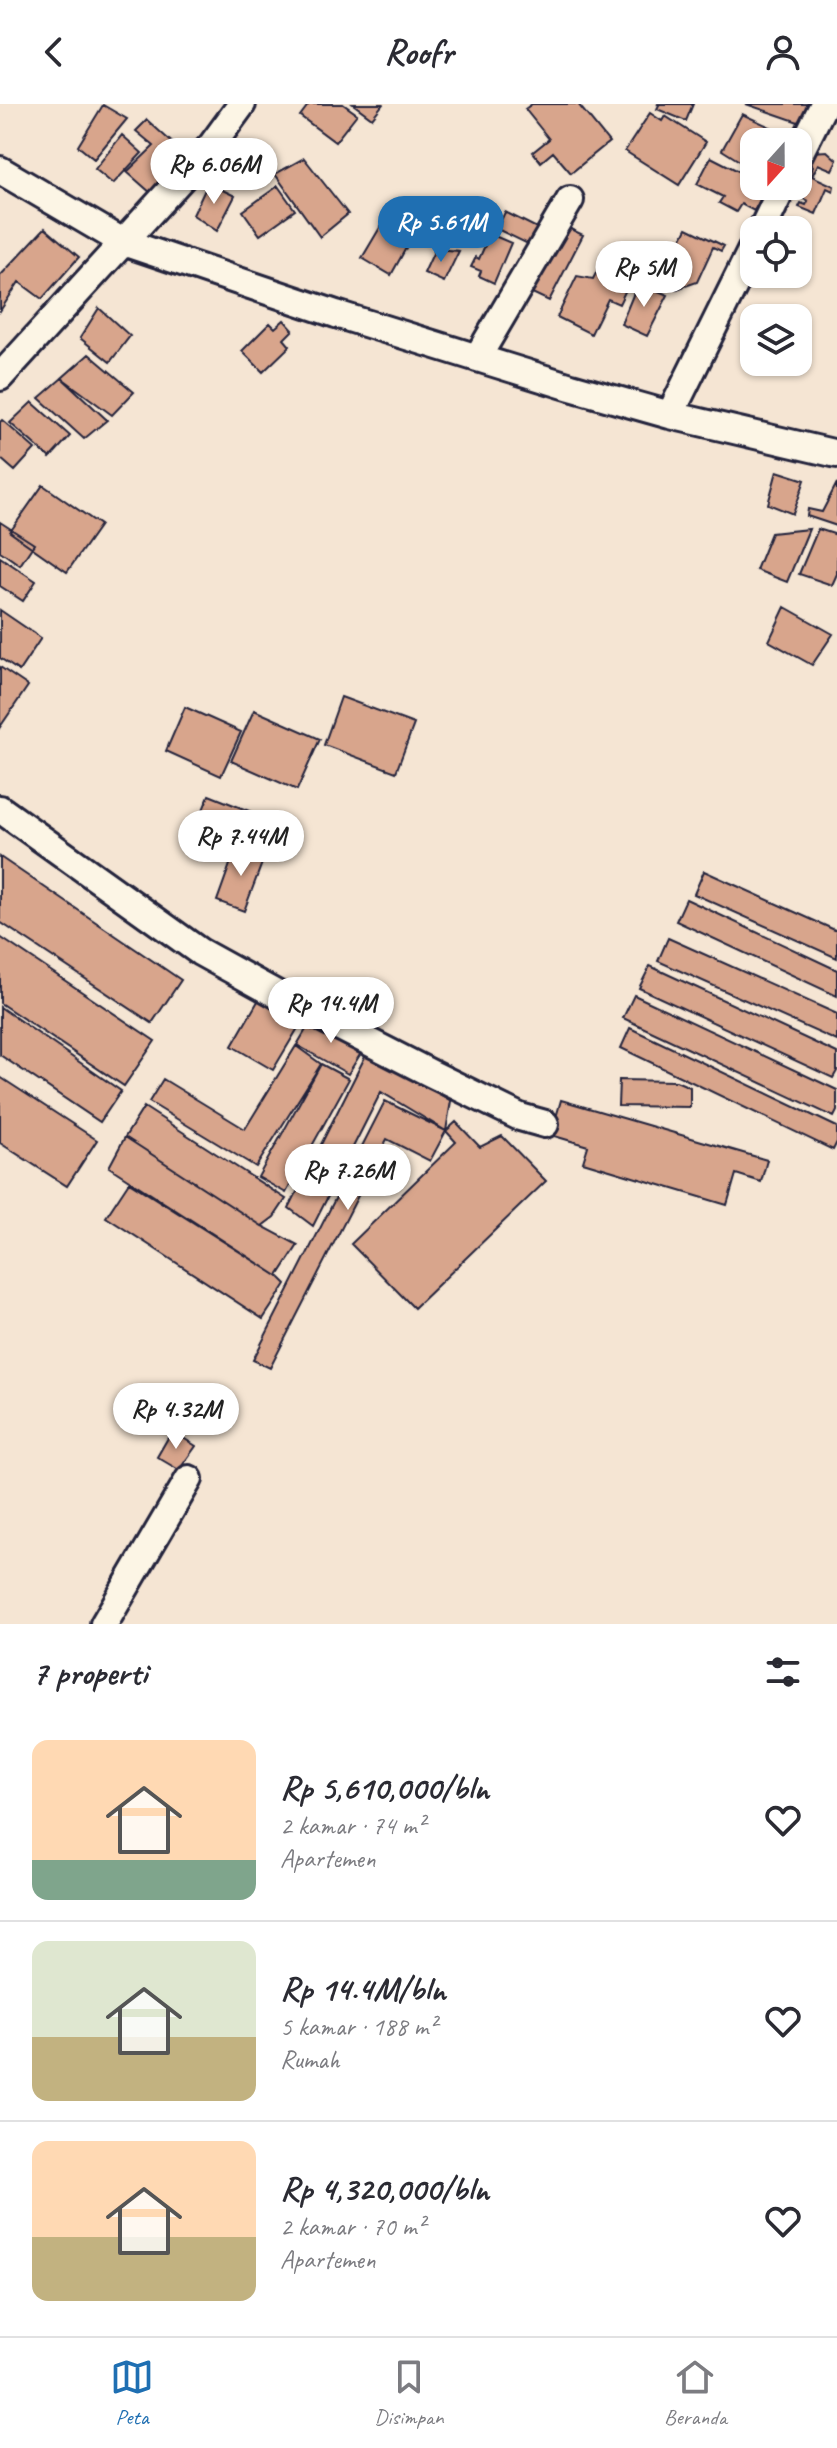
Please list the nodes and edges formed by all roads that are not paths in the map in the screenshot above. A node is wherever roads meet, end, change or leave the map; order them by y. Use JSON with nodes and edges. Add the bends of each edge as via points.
{"nodes":[{"id":1,"x":242,"y":104,"type":"edge"},
{"id":2,"x":824,"y":104,"type":"edge"},
{"id":3,"x":812,"y":128,"type":"edge"},
{"id":4,"x":0,"y":170,"type":"edge"},
{"id":5,"x":570,"y":200,"type":"dead end"},
{"id":6,"x":123,"y":242,"type":"junction"},
{"id":7,"x":740,"y":273,"type":"edge"},
{"id":8,"x":477,"y":358,"type":"junction"},
{"id":9,"x":0,"y":377,"type":"edge"},
{"id":10,"x":670,"y":415,"type":"junction"},
{"id":11,"x":837,"y":454,"type":"edge"},
{"id":12,"x":0,"y":809,"type":"edge"},
{"id":13,"x":545,"y":1124,"type":"dead end"},
{"id":14,"x":189,"y":1479,"type":"dead end"},
{"id":15,"x":104,"y":1624,"type":"edge"}],
"edges":[{"from":1,"to":6,"type":"street","via":[[212,145]]},
{"from":2,"to":3,"type":"street"},
{"from":4,"to":6,"type":"street"},
{"from":5,"to":8,"type":"street"},
{"from":6,"to":8,"type":"street"},
{"from":6,"to":9,"type":"street"},
{"from":7,"to":10,"type":"street"},
{"from":8,"to":10,"type":"street"},
{"from":10,"to":11,"type":"street"},
{"from":12,"to":13,"type":"street","via":[[200,952],[430,1073]]},
{"from":14,"to":15,"type":"street"}]}
